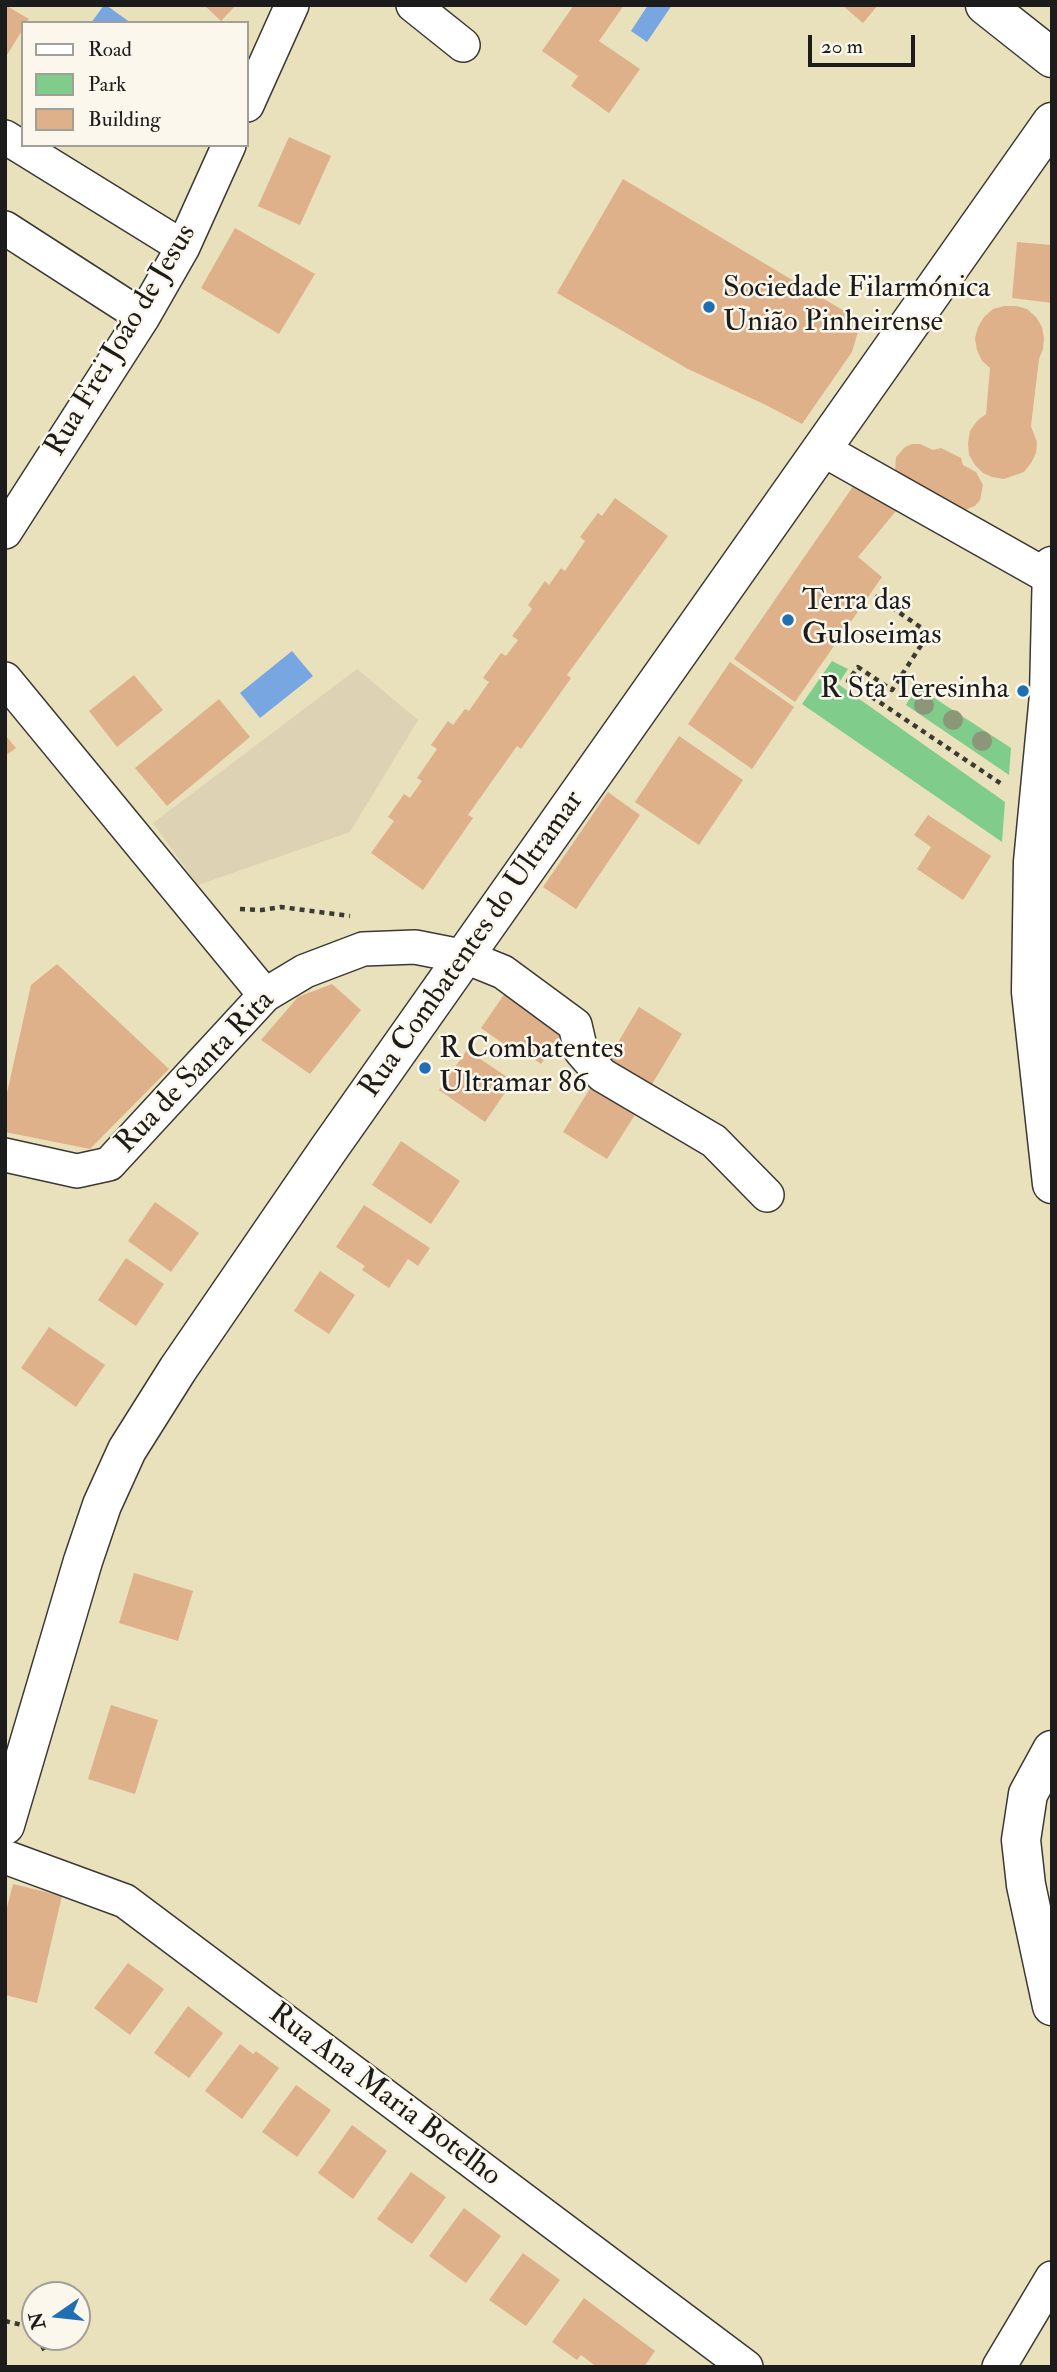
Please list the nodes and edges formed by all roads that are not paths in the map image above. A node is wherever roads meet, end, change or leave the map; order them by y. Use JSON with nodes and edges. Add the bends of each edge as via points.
{"nodes":[{"id":1,"x":292,"y":5,"type":"edge"},
{"id":2,"x":413,"y":5,"type":"edge"},
{"id":3,"x":985,"y":5,"type":"edge"},
{"id":4,"x":463,"y":45,"type":"dead end"},
{"id":5,"x":1052,"y":58,"type":"edge"},
{"id":6,"x":248,"y":103,"type":"edge"},
{"id":7,"x":1052,"y":122,"type":"edge"},
{"id":8,"x":5,"y":137,"type":"edge"},
{"id":9,"x":21,"y":147,"type":"edge"},
{"id":10,"x":21,"y":147,"type":"edge"},
{"id":11,"x":228,"y":147,"type":"edge"},
{"id":12,"x":5,"y":228,"type":"edge"},
{"id":13,"x":183,"y":247,"type":"junction"},
{"id":14,"x":143,"y":317,"type":"junction"},
{"id":15,"x":822,"y":449,"type":"junction"},
{"id":16,"x":5,"y":532,"type":"edge"},
{"id":17,"x":1051,"y":572,"type":"edge"},
{"id":18,"x":5,"y":679,"type":"edge"},
{"id":19,"x":1050,"y":696,"type":"edge"},
{"id":20,"x":466,"y":957,"type":"junction"},
{"id":21,"x":265,"y":995,"type":"junction"},
{"id":22,"x":5,"y":1156,"type":"edge"},
{"id":23,"x":1052,"y":1184,"type":"edge"},
{"id":24,"x":767,"y":1195,"type":"dead end"},
{"id":25,"x":1052,"y":1750,"type":"edge"},
{"id":26,"x":5,"y":1825,"type":"edge"},
{"id":27,"x":5,"y":1857,"type":"edge"},
{"id":28,"x":1051,"y":1999,"type":"edge"},
{"id":29,"x":1052,"y":2278,"type":"edge"},
{"id":30,"x":746,"y":2367,"type":"edge"},
{"id":31,"x":999,"y":2367,"type":"edge"}],
"edges":[{"from":1,"to":6,"type":"street"},
{"from":2,"to":4,"type":"street"},
{"from":3,"to":5,"type":"main road"},
{"from":7,"to":15,"type":"main road","name":"Rua Combatentes do Ultramar"},
{"from":8,"to":10,"type":"street"},
{"from":9,"to":13,"type":"street"},
{"from":11,"to":13,"type":"street","name":"Rua Frei João de Jesus"},
{"from":12,"to":14,"type":"street"},
{"from":13,"to":14,"type":"street","name":"Rua Frei João de Jesus"},
{"from":14,"to":16,"type":"street","name":"Rua Frei João de Jesus"},
{"from":15,"to":17,"type":"street"},
{"from":15,"to":20,"type":"main road","name":"Rua Combatentes do Ultramar"},
{"from":17,"to":19,"type":"main road"},
{"from":18,"to":21,"type":"street"},
{"from":19,"to":23,"type":"main road","via":[[1033,862],[1031,992]]},
{"from":20,"to":21,"type":"street","name":"Rua de Santa Rita","via":[[415,947],[363,949],[305,971]]},
{"from":20,"to":24,"type":"street","name":"Rua de Santa Rita","via":[[503,972],[575,1025],[581,1051],[602,1074],[714,1141]]},
{"from":20,"to":26,"type":"main road","name":"Rua Combatentes do Ultramar","via":[[328,1150],[127,1450],[83,1560]]},
{"from":21,"to":22,"type":"street","name":"Rua de Santa Rita","via":[[109,1164],[77,1171]]},
{"from":25,"to":28,"type":"main road","via":[[1028,1794],[1021,1840]]},
{"from":27,"to":30,"type":"street","name":"Rua Ana Maria Botelho","via":[[125,1901]]},
{"from":29,"to":31,"type":"street"}]}
